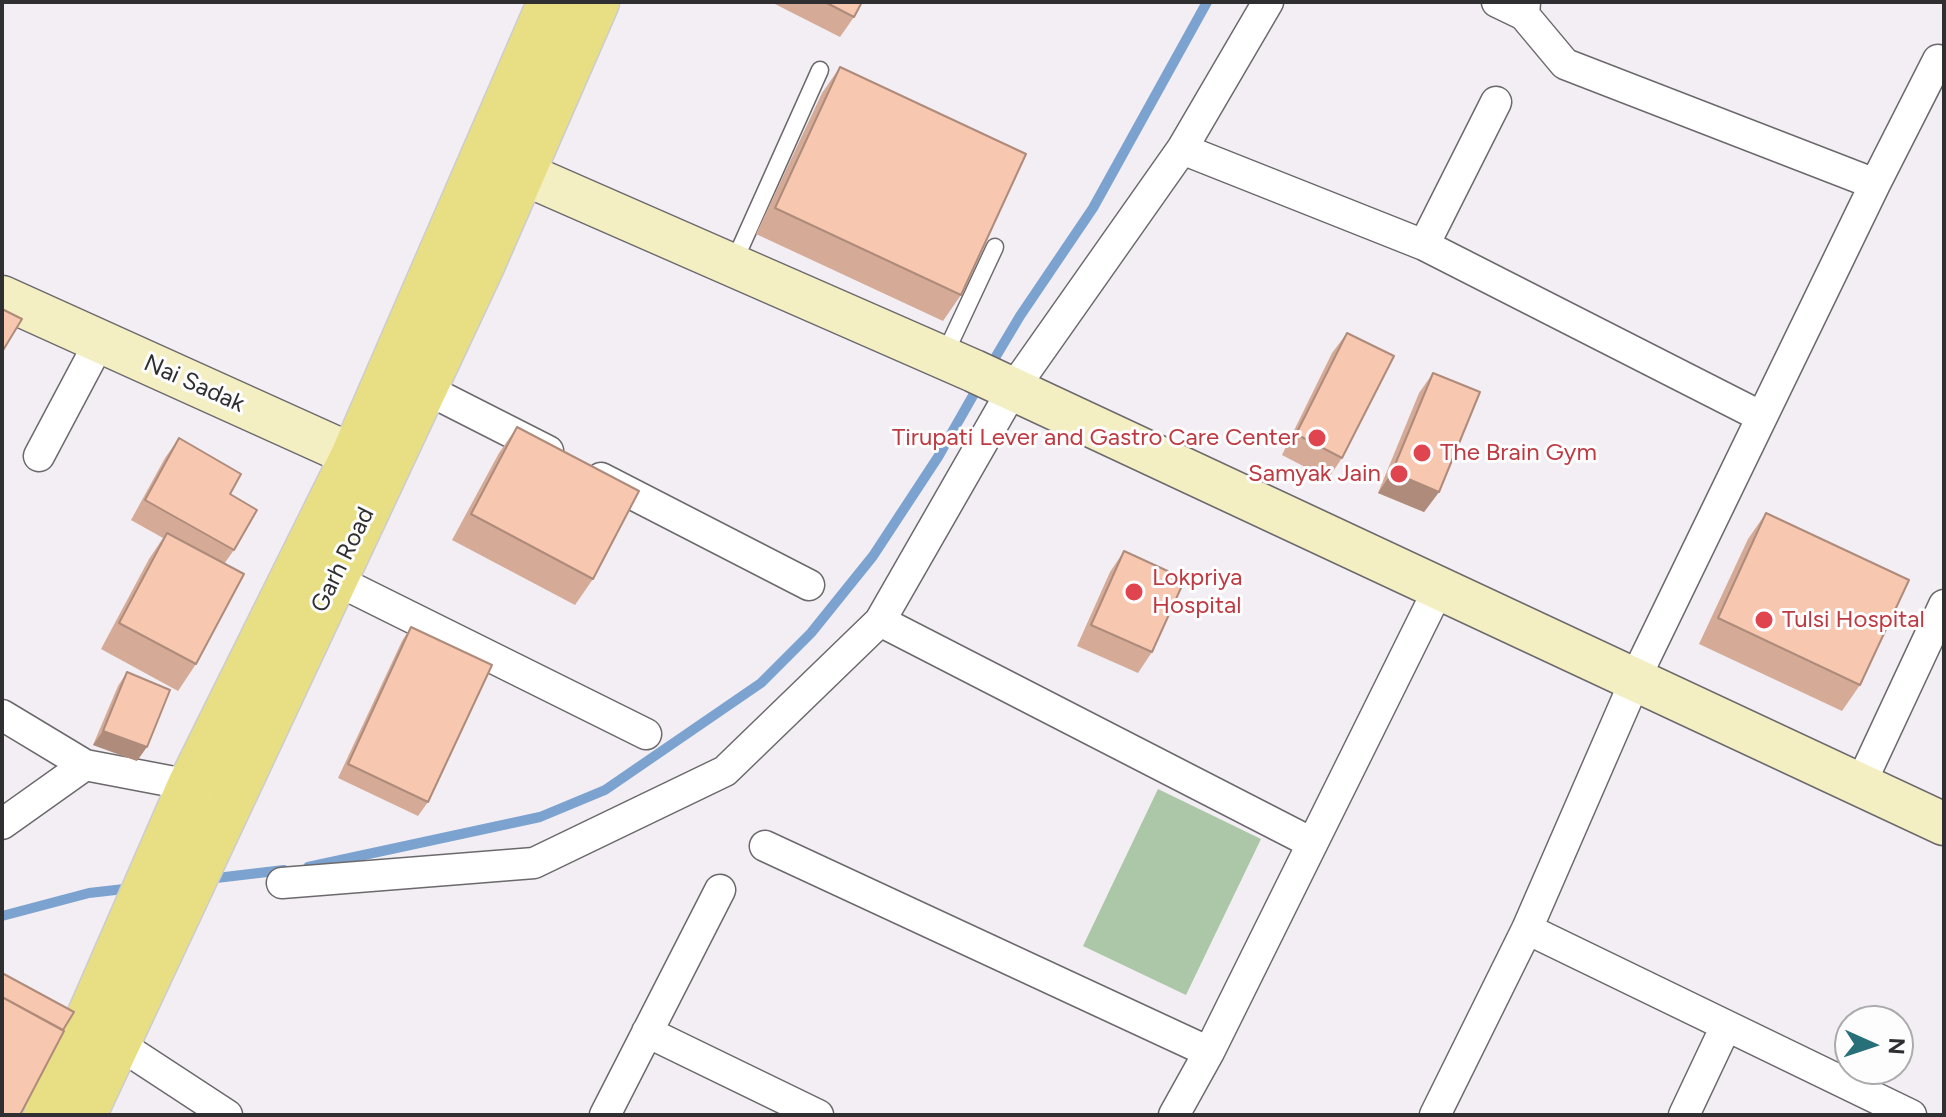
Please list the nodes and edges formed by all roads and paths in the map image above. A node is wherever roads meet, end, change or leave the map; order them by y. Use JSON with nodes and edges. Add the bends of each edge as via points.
{"nodes":[{"id":1,"x":550,"y":2,"type":"edge"},
{"id":2,"x":597,"y":2,"type":"edge"},
{"id":3,"x":1268,"y":2,"type":"edge"},
{"id":4,"x":1516,"y":6,"type":"edge"},
{"id":5,"x":1938,"y":60,"type":"dead end"},
{"id":6,"x":820,"y":70,"type":"dead end"},
{"id":7,"x":1496,"y":102,"type":"dead end"},
{"id":8,"x":1182,"y":149,"type":"junction"},
{"id":9,"x":502,"y":165,"type":"junction"},
{"id":10,"x":1875,"y":184,"type":"junction"},
{"id":11,"x":1424,"y":245,"type":"junction"},
{"id":12,"x":995,"y":247,"type":"edge"},
{"id":13,"x":732,"y":265,"type":"junction"},
{"id":14,"x":2,"y":297,"type":"edge"},
{"id":15,"x":100,"y":341,"type":"junction"},
{"id":16,"x":959,"y":364,"type":"junction"},
{"id":17,"x":424,"y":388,"type":"junction"},
{"id":18,"x":1013,"y":389,"type":"junction"},
{"id":19,"x":1762,"y":417,"type":"junction"},
{"id":20,"x":39,"y":456,"type":"dead end"},
{"id":21,"x":369,"y":463,"type":"junction"},
{"id":22,"x":334,"y":579,"type":"junction"},
{"id":23,"x":809,"y":585,"type":"dead end"},
{"id":24,"x":1439,"y":588,"type":"junction"},
{"id":25,"x":1944,"y":605,"type":"edge"},
{"id":26,"x":880,"y":621,"type":"junction"},
{"id":27,"x":1635,"y":680,"type":"junction"},
{"id":28,"x":2,"y":715,"type":"edge"},
{"id":29,"x":646,"y":734,"type":"dead end"},
{"id":30,"x":85,"y":765,"type":"junction"},
{"id":31,"x":1860,"y":785,"type":"junction"},
{"id":32,"x":184,"y":799,"type":"junction"},
{"id":33,"x":230,"y":802,"type":"junction"},
{"id":34,"x":2,"y":824,"type":"edge"},
{"id":35,"x":1944,"y":824,"type":"edge"},
{"id":36,"x":1312,"y":843,"type":"junction"},
{"id":37,"x":765,"y":846,"type":"dead end"},
{"id":38,"x":282,"y":883,"type":"dead end"},
{"id":39,"x":720,"y":890,"type":"dead end"},
{"id":40,"x":1527,"y":929,"type":"junction"},
{"id":41,"x":148,"y":931,"type":"junction"},
{"id":42,"x":1726,"y":1026,"type":"junction"},
{"id":43,"x":647,"y":1032,"type":"junction"},
{"id":44,"x":101,"y":1034,"type":"junction"},
{"id":45,"x":1209,"y":1052,"type":"junction"},
{"id":46,"x":46,"y":1115,"type":"edge"},
{"id":47,"x":84,"y":1115,"type":"edge"},
{"id":48,"x":227,"y":1115,"type":"edge"},
{"id":49,"x":605,"y":1115,"type":"edge"},
{"id":50,"x":818,"y":1115,"type":"edge"},
{"id":51,"x":1174,"y":1115,"type":"edge"},
{"id":52,"x":1435,"y":1115,"type":"edge"},
{"id":53,"x":1684,"y":1115,"type":"edge"},
{"id":54,"x":1911,"y":1115,"type":"edge"}],
"edges":[{"from":1,"to":9,"type":"main road","name":"Garh Road"},
{"from":2,"to":9,"type":"main road","name":"Garh Road"},
{"from":3,"to":8,"type":"street"},
{"from":4,"to":10,"type":"street","via":[[1565,64]]},
{"from":5,"to":10,"type":"street"},
{"from":6,"to":13,"type":"lane"},
{"from":7,"to":11,"type":"street"},
{"from":8,"to":11,"type":"street"},
{"from":8,"to":18,"type":"street"},
{"from":9,"to":13,"type":"street"},
{"from":9,"to":17,"type":"main road","name":"Garh Road","via":[[481,268]]},
{"from":9,"to":21,"type":"main road","name":"Garh Road"},
{"from":10,"to":19,"type":"street"},
{"from":11,"to":19,"type":"street"},
{"from":12,"to":16,"type":"lane"},
{"from":13,"to":16,"type":"street"},
{"from":14,"to":15,"type":"street","name":"Nai Sadak"},
{"from":15,"to":20,"type":"street"},
{"from":15,"to":21,"type":"street","name":"Nai Sadak"},
{"from":16,"to":18,"type":"street"},
{"from":17,"to":21,"type":"main road","name":"Garh Road"},
{"from":17,"to":23,"type":"street"},
{"from":18,"to":24,"type":"street"},
{"from":18,"to":26,"type":"street"},
{"from":19,"to":27,"type":"street"},
{"from":21,"to":22,"type":"main road","name":"Garh Road"},
{"from":21,"to":32,"type":"main road","name":"Garh Road"},
{"from":22,"to":29,"type":"street"},
{"from":22,"to":33,"type":"main road","name":"Garh Road"},
{"from":24,"to":27,"type":"street"},
{"from":24,"to":36,"type":"street"},
{"from":25,"to":31,"type":"street"},
{"from":26,"to":36,"type":"street"},
{"from":26,"to":38,"type":"street","via":[[725,771],[534,863]]},
{"from":27,"to":31,"type":"street"},
{"from":27,"to":40,"type":"street"},
{"from":28,"to":30,"type":"street"},
{"from":30,"to":32,"type":"street"},
{"from":30,"to":34,"type":"street"},
{"from":31,"to":35,"type":"street"},
{"from":32,"to":33,"type":"street"},
{"from":32,"to":41,"type":"main road","name":"Garh Road"},
{"from":33,"to":41,"type":"main road","name":"Garh Road"},
{"from":36,"to":45,"type":"street"},
{"from":37,"to":45,"type":"street"},
{"from":39,"to":43,"type":"street"},
{"from":40,"to":42,"type":"street"},
{"from":40,"to":52,"type":"street"},
{"from":41,"to":44,"type":"main road","name":"Garh Road"},
{"from":42,"to":53,"type":"street"},
{"from":42,"to":54,"type":"street"},
{"from":43,"to":49,"type":"street"},
{"from":43,"to":50,"type":"street"},
{"from":44,"to":46,"type":"main road","name":"Garh Road"},
{"from":44,"to":47,"type":"main road","name":"Garh Road"},
{"from":44,"to":48,"type":"street"},
{"from":45,"to":51,"type":"street"}]}
